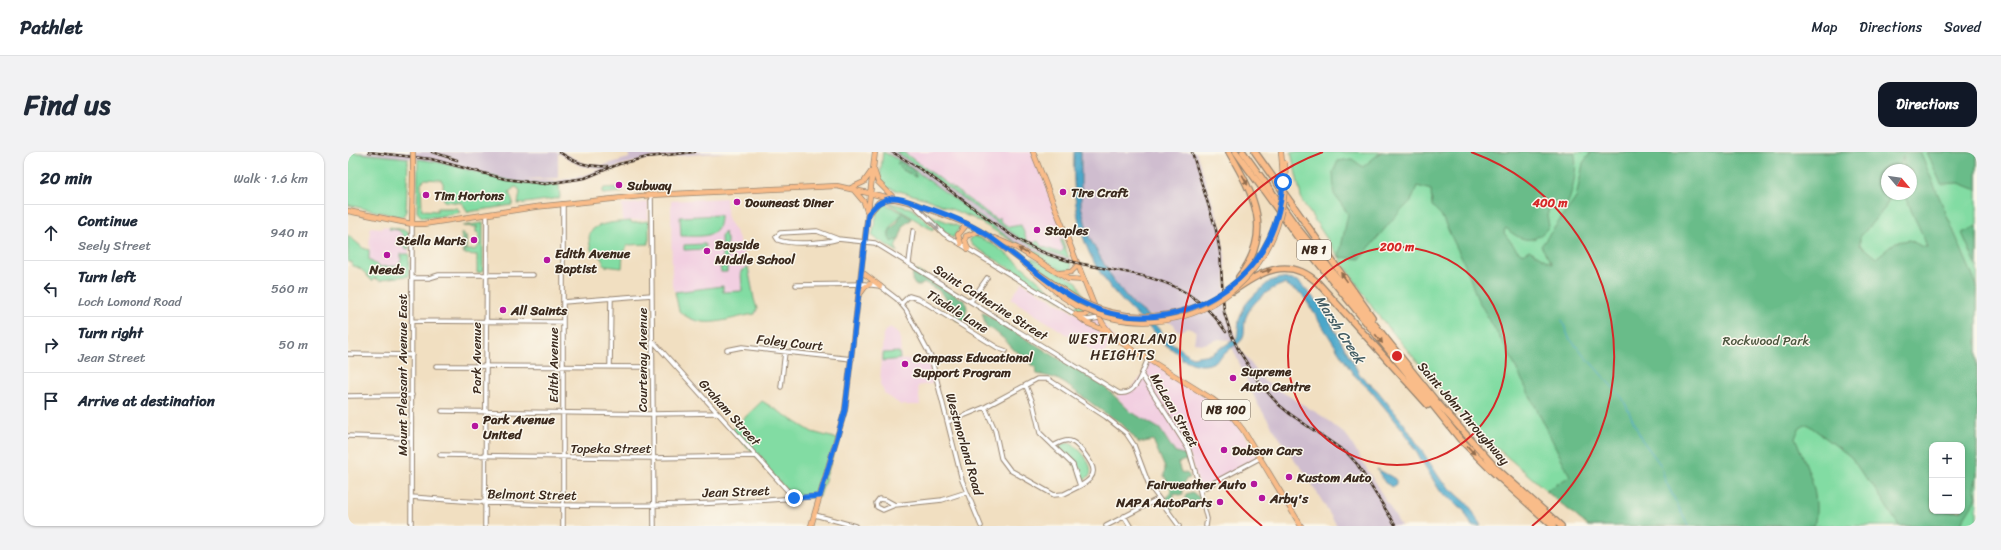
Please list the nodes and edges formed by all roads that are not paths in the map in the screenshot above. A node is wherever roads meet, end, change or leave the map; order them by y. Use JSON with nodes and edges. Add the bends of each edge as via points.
{"nodes":[{"id":1,"x":413,"y":152,"type":"edge"},
{"id":2,"x":875,"y":152,"type":"edge"},
{"id":3,"x":1033,"y":152,"type":"edge"},
{"id":4,"x":1229,"y":152,"type":"edge"},
{"id":5,"x":1236,"y":152,"type":"edge"},
{"id":6,"x":1243,"y":152,"type":"edge"},
{"id":7,"x":1255,"y":152,"type":"edge"},
{"id":8,"x":1282,"y":152,"type":"edge"},
{"id":9,"x":873,"y":165,"type":"junction"},
{"id":10,"x":851,"y":188,"type":"junction"},
{"id":11,"x":870,"y":192,"type":"junction"},
{"id":12,"x":651,"y":195,"type":"junction"},
{"id":13,"x":894,"y":198,"type":"junction"},
{"id":14,"x":913,"y":203,"type":"junction"},
{"id":15,"x":563,"y":204,"type":"junction"},
{"id":16,"x":348,"y":211,"type":"edge"},
{"id":17,"x":868,"y":214,"type":"junction"},
{"id":18,"x":487,"y":215,"type":"junction"},
{"id":19,"x":412,"y":224,"type":"junction"},
{"id":20,"x":967,"y":224,"type":"junction"},
{"id":21,"x":913,"y":231,"type":"dead end"},
{"id":22,"x":980,"y":231,"type":"junction"},
{"id":23,"x":987,"y":235,"type":"junction"},
{"id":24,"x":838,"y":239,"type":"junction"},
{"id":25,"x":865,"y":241,"type":"junction"},
{"id":26,"x":961,"y":244,"type":"junction"},
{"id":27,"x":968,"y":248,"type":"junction"},
{"id":28,"x":909,"y":263,"type":"junction"},
{"id":29,"x":1078,"y":265,"type":"junction"},
{"id":30,"x":1057,"y":271,"type":"junction"},
{"id":31,"x":862,"y":272,"type":"junction"},
{"id":32,"x":533,"y":275,"type":"dead end"},
{"id":33,"x":486,"y":276,"type":"junction"},
{"id":34,"x":412,"y":278,"type":"junction"},
{"id":35,"x":987,"y":278,"type":"dead end"},
{"id":36,"x":1084,"y":280,"type":"junction"},
{"id":37,"x":860,"y":284,"type":"junction"},
{"id":38,"x":870,"y":284,"type":"junction"},
{"id":39,"x":796,"y":285,"type":"dead end"},
{"id":40,"x":880,"y":286,"type":"junction"},
{"id":41,"x":1233,"y":288,"type":"junction"},
{"id":42,"x":652,"y":295,"type":"junction"},
{"id":43,"x":611,"y":298,"type":"junction"},
{"id":44,"x":859,"y":298,"type":"junction"},
{"id":45,"x":563,"y":302,"type":"junction"},
{"id":46,"x":971,"y":302,"type":"junction"},
{"id":47,"x":1093,"y":302,"type":"junction"},
{"id":48,"x":901,"y":304,"type":"junction"},
{"id":49,"x":1075,"y":314,"type":"junction"},
{"id":50,"x":1099,"y":318,"type":"junction"},
{"id":51,"x":486,"y":320,"type":"junction"},
{"id":52,"x":412,"y":321,"type":"junction"},
{"id":53,"x":563,"y":322,"type":"junction"},
{"id":54,"x":1110,"y":333,"type":"junction"},
{"id":55,"x":652,"y":340,"type":"junction"},
{"id":56,"x":1390,"y":344,"type":"junction"},
{"id":57,"x":727,"y":350,"type":"dead end"},
{"id":58,"x":1006,"y":351,"type":"dead end"},
{"id":59,"x":785,"y":352,"type":"junction"},
{"id":60,"x":348,"y":354,"type":"edge"},
{"id":61,"x":412,"y":355,"type":"junction"},
{"id":62,"x":852,"y":359,"type":"junction"},
{"id":63,"x":1148,"y":359,"type":"junction"},
{"id":64,"x":436,"y":366,"type":"dead end"},
{"id":65,"x":486,"y":367,"type":"junction"},
{"id":66,"x":564,"y":367,"type":"junction"},
{"id":67,"x":610,"y":367,"type":"junction"},
{"id":68,"x":652,"y":367,"type":"junction"},
{"id":69,"x":1142,"y":376,"type":"junction"},
{"id":70,"x":1026,"y":386,"type":"junction"},
{"id":71,"x":781,"y":387,"type":"dead end"},
{"id":72,"x":412,"y":395,"type":"junction"},
{"id":73,"x":348,"y":396,"type":"edge"},
{"id":74,"x":985,"y":407,"type":"junction"},
{"id":75,"x":442,"y":411,"type":"dead end"},
{"id":76,"x":485,"y":412,"type":"junction"},
{"id":77,"x":563,"y":413,"type":"junction"},
{"id":78,"x":716,"y":413,"type":"junction"},
{"id":79,"x":652,"y":414,"type":"junction"},
{"id":80,"x":948,"y":422,"type":"junction"},
{"id":81,"x":348,"y":436,"type":"edge"},
{"id":82,"x":411,"y":438,"type":"junction"},
{"id":83,"x":1460,"y":438,"type":"junction"},
{"id":84,"x":1053,"y":446,"type":"junction"},
{"id":85,"x":440,"y":455,"type":"dead end"},
{"id":86,"x":485,"y":456,"type":"junction"},
{"id":87,"x":757,"y":456,"type":"junction"},
{"id":88,"x":563,"y":457,"type":"junction"},
{"id":89,"x":654,"y":458,"type":"junction"},
{"id":90,"x":1260,"y":458,"type":"junction"},
{"id":91,"x":1080,"y":486,"type":"junction"},
{"id":92,"x":1200,"y":490,"type":"junction"},
{"id":93,"x":967,"y":492,"type":"junction"},
{"id":94,"x":820,"y":496,"type":"junction"},
{"id":95,"x":411,"y":497,"type":"junction"},
{"id":96,"x":794,"y":498,"type":"junction"},
{"id":97,"x":1158,"y":499,"type":"junction"},
{"id":98,"x":485,"y":504,"type":"junction"},
{"id":99,"x":563,"y":504,"type":"junction"},
{"id":100,"x":653,"y":504,"type":"junction"},
{"id":101,"x":895,"y":505,"type":"junction"},
{"id":102,"x":815,"y":515,"type":"junction"},
{"id":103,"x":1124,"y":516,"type":"junction"},
{"id":104,"x":411,"y":526,"type":"edge"},
{"id":105,"x":486,"y":526,"type":"edge"},
{"id":106,"x":563,"y":526,"type":"edge"},
{"id":107,"x":654,"y":526,"type":"edge"},
{"id":108,"x":811,"y":526,"type":"edge"},
{"id":109,"x":854,"y":526,"type":"edge"},
{"id":110,"x":981,"y":526,"type":"edge"},
{"id":111,"x":1106,"y":526,"type":"edge"},
{"id":112,"x":1130,"y":526,"type":"edge"},
{"id":113,"x":1179,"y":526,"type":"edge"},
{"id":114,"x":1206,"y":526,"type":"edge"},
{"id":115,"x":1301,"y":526,"type":"edge"},
{"id":116,"x":1553,"y":526,"type":"edge"},
{"id":117,"x":1561,"y":526,"type":"edge"}],
"edges":[{"from":1,"to":19,"type":"main road","bridge":true},
{"from":2,"to":9,"type":"main road"},
{"from":3,"to":29,"type":"main road","number":"NB 100"},
{"from":4,"to":41,"type":"highway","one_way":true,"bridge":true,"via":[[1250,189],[1257,211],[1258,226],[1255,246]]},
{"from":5,"to":83,"type":"highway","name":"Saint John Throughway","number":"NB 1","one_way":true,"via":[[1300,240]]},
{"from":6,"to":56,"type":"highway","name":"Saint John Throughway","number":"NB 1","via":[[1299,230]]},
{"from":56,"to":7,"type":"highway","one_way":true},
{"from":8,"to":41,"type":"main road","bridge":true,"via":[[1282,198],[1272,234],[1258,259]]},
{"from":9,"to":10,"type":"main road","via":[[866,180]]},
{"from":9,"to":11,"type":"main road"},
{"from":9,"to":13,"type":"main road","via":[[878,182]]},
{"from":10,"to":11,"type":"main road"},
{"from":10,"to":12,"type":"main road","via":[[786,187]]},
{"from":10,"to":17,"type":"main road","via":[[864,202]]},
{"from":11,"to":13,"type":"main road"},
{"from":11,"to":17,"type":"main road"},
{"from":12,"to":15,"type":"main road"},
{"from":12,"to":42,"type":"street","name":"Courtenay Avenue"},
{"from":13,"to":14,"type":"main road"},
{"from":13,"to":17,"type":"main road","via":[[879,202]]},
{"from":14,"to":20,"type":"main road"},
{"from":14,"to":26,"type":"street","one_way":true,"via":[[939,229]]},
{"from":15,"to":18,"type":"main road"},
{"from":15,"to":45,"type":"street","name":"Edith Avenue"},
{"from":16,"to":19,"type":"main road"},
{"from":17,"to":25,"type":"main road"},
{"from":18,"to":19,"type":"main road","via":[[440,223]]},
{"from":18,"to":33,"type":"street","name":"Park Avenue"},
{"from":19,"to":34,"type":"street","name":"Mount Pleasant Avenue East"},
{"from":20,"to":22,"type":"main road"},
{"from":20,"to":26,"type":"main road","via":[[958,235]]},
{"from":21,"to":28,"type":"street"},
{"from":22,"to":23,"type":"main road"},
{"from":22,"to":27,"type":"main road","via":[[966,236]]},
{"from":30,"to":23,"type":"main road","one_way":true,"via":[[1017,248]]},
{"from":23,"to":41,"type":"main road","bridge":true,"via":[[1060,295],[1121,315],[1169,315],[1200,306]]},
{"from":24,"to":24,"type":"street","via":[[813,231],[780,232],[776,237],[781,241],[794,243]]},
{"from":24,"to":25,"type":"street","name":"Saint Catherine Street"},
{"from":25,"to":28,"type":"street","name":"Saint Catherine Street","via":[[875,243]]},
{"from":25,"to":31,"type":"main road"},
{"from":26,"to":27,"type":"street"},
{"from":27,"to":49,"type":"street"},
{"from":28,"to":46,"type":"street","name":"Saint Catherine Street"},
{"from":29,"to":30,"type":"main road","via":[[1068,274]]},
{"from":29,"to":36,"type":"main road","number":"NB 100"},
{"from":30,"to":36,"type":"main road","via":[[1068,278]]},
{"from":31,"to":37,"type":"main road"},
{"from":31,"to":40,"type":"main road"},
{"from":32,"to":33,"type":"street"},
{"from":33,"to":34,"type":"street","via":[[439,275]]},
{"from":33,"to":51,"type":"street","name":"Park Avenue"},
{"from":34,"to":52,"type":"street","name":"Mount Pleasant Avenue East"},
{"from":35,"to":46,"type":"street"},
{"from":36,"to":47,"type":"main road","number":"NB 100"},
{"from":37,"to":38,"type":"street","name":"Westmorland Road"},
{"from":37,"to":39,"type":"street","name":"Westmorland Road"},
{"from":37,"to":44,"type":"main road"},
{"from":38,"to":40,"type":"street","name":"Westmorland Road"},
{"from":38,"to":44,"type":"main road","via":[[865,287]]},
{"from":40,"to":48,"type":"street","name":"Westmorland Road"},
{"from":41,"to":83,"type":"highway","one_way":true,"bridge":true,"via":[[1255,276],[1278,268],[1298,271],[1318,283]]},
{"from":42,"to":43,"type":"street"},
{"from":42,"to":55,"type":"street","name":"Courtenay Avenue"},
{"from":43,"to":45,"type":"street"},
{"from":43,"to":67,"type":"street"},
{"from":44,"to":62,"type":"main road"},
{"from":45,"to":53,"type":"street","name":"Edith Avenue"},
{"from":46,"to":69,"type":"street","name":"Saint Catherine Street","via":[[1119,393],[1128,393]]},
{"from":47,"to":49,"type":"main road","via":[[1090,312],[1086,315]]},
{"from":47,"to":50,"type":"main road","number":"NB 100"},
{"from":48,"to":58,"type":"street","name":"Tisdale Lane","via":[[909,296],[919,299]]},
{"from":48,"to":80,"type":"street","name":"Westmorland Road","via":[[929,350]]},
{"from":49,"to":50,"type":"street","via":[[1085,319]]},
{"from":49,"to":54,"type":"main road","via":[[1087,323]]},
{"from":50,"to":54,"type":"main road","number":"NB 100"},
{"from":51,"to":52,"type":"street"},
{"from":51,"to":53,"type":"street"},
{"from":51,"to":65,"type":"street","name":"Park Avenue"},
{"from":52,"to":61,"type":"street","name":"Mount Pleasant Avenue East"},
{"from":53,"to":66,"type":"street","name":"Edith Avenue"},
{"from":54,"to":63,"type":"main road","number":"NB 100"},
{"from":55,"to":68,"type":"street","name":"Courtenay Avenue"},
{"from":55,"to":78,"type":"street","name":"Graham Street"},
{"from":56,"to":117,"type":"highway","name":"Saint John Throughway","number":"NB 1","via":[[1480,451]]},
{"from":57,"to":59,"type":"street","name":"Foley Court","via":[[742,347]]},
{"from":59,"to":62,"type":"street","name":"Foley Court"},
{"from":59,"to":71,"type":"street"},
{"from":60,"to":61,"type":"street"},
{"from":61,"to":72,"type":"street","name":"Mount Pleasant Avenue East"},
{"from":62,"to":94,"type":"main road","via":[[844,418]]},
{"from":63,"to":69,"type":"street","name":"McLean Street"},
{"from":63,"to":90,"type":"main road","number":"NB 100","via":[[1228,411]]},
{"from":64,"to":65,"type":"street"},
{"from":65,"to":66,"type":"street"},
{"from":65,"to":76,"type":"street","name":"Park Avenue"},
{"from":66,"to":67,"type":"street"},
{"from":66,"to":77,"type":"street","name":"Edith Avenue"},
{"from":67,"to":68,"type":"street"},
{"from":68,"to":79,"type":"street","name":"Courtenay Avenue"},
{"from":69,"to":92,"type":"street","name":"McLean Street","via":[[1189,450]]},
{"from":70,"to":74,"type":"street"},
{"from":70,"to":84,"type":"street","via":[[1034,403],[1040,432]]},
{"from":70,"to":97,"type":"street","via":[[1041,378],[1048,379],[1120,427],[1132,441],[1146,478]]},
{"from":72,"to":73,"type":"street"},
{"from":72,"to":82,"type":"street","name":"Mount Pleasant Avenue East"},
{"from":74,"to":80,"type":"street"},
{"from":74,"to":91,"type":"street","via":[[995,430],[1001,458],[1010,470],[1054,495],[1064,494]]},
{"from":75,"to":76,"type":"street"},
{"from":76,"to":77,"type":"street"},
{"from":76,"to":86,"type":"street","name":"Park Avenue"},
{"from":77,"to":79,"type":"street"},
{"from":77,"to":88,"type":"street","name":"Edith Avenue"},
{"from":78,"to":79,"type":"street"},
{"from":78,"to":87,"type":"street","name":"Graham Street"},
{"from":79,"to":89,"type":"street","name":"Courtenay Avenue"},
{"from":80,"to":93,"type":"street","name":"Westmorland Road"},
{"from":81,"to":82,"type":"street"},
{"from":82,"to":95,"type":"street","name":"Mount Pleasant Avenue East"},
{"from":83,"to":116,"type":"highway","name":"Saint John Throughway","number":"NB 1","one_way":true,"via":[[1493,472]]},
{"from":84,"to":91,"type":"street","via":[[1073,465]]},
{"from":84,"to":91,"type":"street","via":[[1064,441],[1072,441],[1091,463],[1094,469],[1092,475]]},
{"from":85,"to":86,"type":"street","name":"Topeka Street"},
{"from":86,"to":88,"type":"street","name":"Topeka Street"},
{"from":86,"to":98,"type":"street","name":"Park Avenue"},
{"from":87,"to":89,"type":"street","name":"Topeka Street"},
{"from":87,"to":96,"type":"street","name":"Graham Street"},
{"from":88,"to":89,"type":"street","name":"Topeka Street"},
{"from":88,"to":99,"type":"street","name":"Edith Avenue"},
{"from":89,"to":100,"type":"street","name":"Courtenay Avenue"},
{"from":90,"to":92,"type":"street"},
{"from":90,"to":115,"type":"main road","number":"NB 100"},
{"from":92,"to":114,"type":"street","name":"McLean Street"},
{"from":93,"to":101,"type":"street","via":[[937,501]]},
{"from":93,"to":110,"type":"street","name":"Westmorland Road"},
{"from":94,"to":96,"type":"street","name":"Jean Street"},
{"from":94,"to":102,"type":"main road"},
{"from":95,"to":98,"type":"street","name":"Belmont Street"},
{"from":95,"to":104,"type":"street","name":"Mount Pleasant Avenue East"},
{"from":96,"to":100,"type":"street","name":"Jean Street"},
{"from":97,"to":103,"type":"street"},
{"from":97,"to":113,"type":"street"},
{"from":98,"to":99,"type":"street","name":"Belmont Street"},
{"from":98,"to":105,"type":"street","name":"Park Avenue"},
{"from":99,"to":100,"type":"street","name":"Belmont Street"},
{"from":99,"to":106,"type":"street","name":"Edith Avenue"},
{"from":100,"to":107,"type":"street","name":"Courtenay Avenue"},
{"from":101,"to":101,"type":"street","via":[[882,499],[876,503],[877,507],[884,510]]},
{"from":102,"to":108,"type":"main road"},
{"from":102,"to":109,"type":"street"},
{"from":103,"to":111,"type":"street"},
{"from":103,"to":112,"type":"street"}]}
